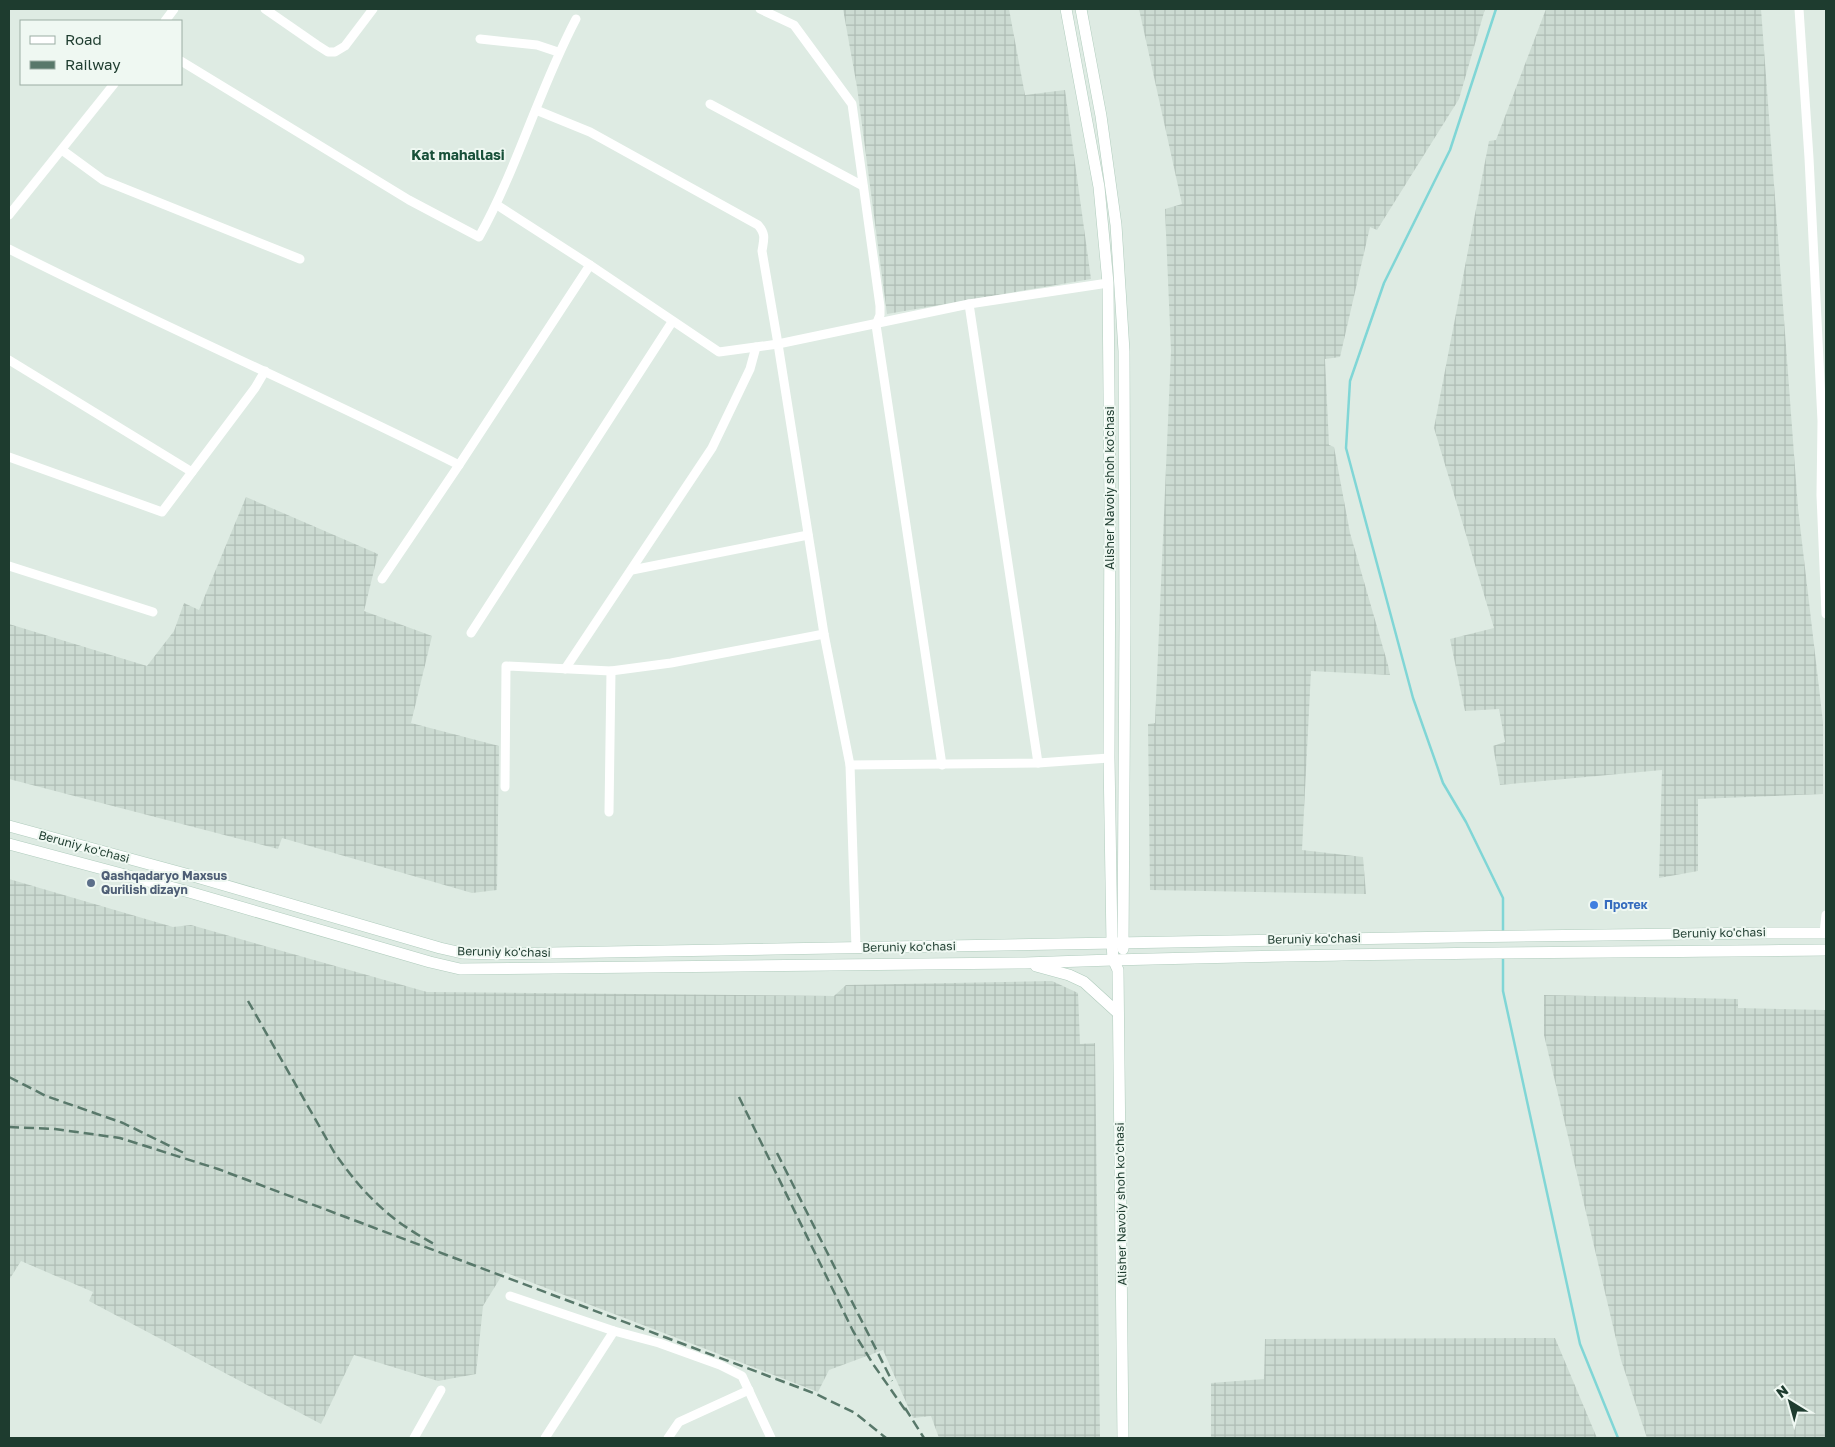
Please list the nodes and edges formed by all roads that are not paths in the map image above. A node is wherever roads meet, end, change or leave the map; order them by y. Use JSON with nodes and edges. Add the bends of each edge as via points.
{"nodes":[{"id":1,"x":174,"y":9,"type":"edge"},
{"id":2,"x":265,"y":9,"type":"edge"},
{"id":3,"x":373,"y":9,"type":"edge"},
{"id":4,"x":760,"y":9,"type":"edge"},
{"id":5,"x":1066,"y":9,"type":"edge"},
{"id":6,"x":1081,"y":9,"type":"edge"},
{"id":7,"x":1799,"y":9,"type":"edge"},
{"id":8,"x":576,"y":19,"type":"dead end"},
{"id":9,"x":166,"y":20,"type":"edge"},
{"id":10,"x":480,"y":39,"type":"dead end"},
{"id":11,"x":558,"y":52,"type":"junction"},
{"id":12,"x":182,"y":63,"type":"edge"},
{"id":13,"x":113,"y":85,"type":"edge"},
{"id":14,"x":710,"y":104,"type":"dead end"},
{"id":15,"x":536,"y":110,"type":"junction"},
{"id":16,"x":62,"y":150,"type":"junction"},
{"id":17,"x":864,"y":186,"type":"junction"},
{"id":18,"x":496,"y":205,"type":"junction"},
{"id":19,"x":9,"y":215,"type":"edge"},
{"id":20,"x":9,"y":249,"type":"edge"},
{"id":21,"x":300,"y":260,"type":"dead end"},
{"id":22,"x":590,"y":265,"type":"junction"},
{"id":23,"x":1108,"y":283,"type":"junction"},
{"id":24,"x":969,"y":304,"type":"junction"},
{"id":25,"x":672,"y":322,"type":"junction"},
{"id":26,"x":876,"y":325,"type":"junction"},
{"id":27,"x":778,"y":344,"type":"junction"},
{"id":28,"x":756,"y":347,"type":"junction"},
{"id":29,"x":9,"y":360,"type":"edge"},
{"id":30,"x":265,"y":371,"type":"junction"},
{"id":31,"x":1824,"y":421,"type":"edge"},
{"id":32,"x":9,"y":457,"type":"edge"},
{"id":33,"x":459,"y":465,"type":"junction"},
{"id":34,"x":192,"y":472,"type":"junction"},
{"id":35,"x":808,"y":535,"type":"junction"},
{"id":36,"x":9,"y":566,"type":"edge"},
{"id":37,"x":632,"y":570,"type":"junction"},
{"id":38,"x":382,"y":579,"type":"dead end"},
{"id":39,"x":153,"y":612,"type":"dead end"},
{"id":40,"x":1826,"y":614,"type":"edge"},
{"id":41,"x":470,"y":633,"type":"dead end"},
{"id":42,"x":824,"y":634,"type":"junction"},
{"id":43,"x":566,"y":669,"type":"junction"},
{"id":44,"x":611,"y":671,"type":"junction"},
{"id":45,"x":1109,"y":758,"type":"junction"},
{"id":46,"x":1038,"y":764,"type":"junction"},
{"id":47,"x":850,"y":765,"type":"junction"},
{"id":48,"x":942,"y":765,"type":"junction"},
{"id":49,"x":505,"y":786,"type":"dead end"},
{"id":50,"x":610,"y":812,"type":"dead end"},
{"id":51,"x":9,"y":826,"type":"edge"},
{"id":52,"x":9,"y":844,"type":"edge"},
{"id":53,"x":193,"y":876,"type":"junction"},
{"id":54,"x":189,"y":892,"type":"junction"},
{"id":55,"x":1826,"y":915,"type":"edge"},
{"id":56,"x":1825,"y":933,"type":"edge"},
{"id":57,"x":1631,"y":935,"type":"junction"},
{"id":58,"x":1118,"y":943,"type":"junction"},
{"id":59,"x":856,"y":948,"type":"junction"},
{"id":60,"x":1826,"y":950,"type":"edge"},
{"id":61,"x":1632,"y":952,"type":"junction"},
{"id":62,"x":1025,"y":963,"type":"junction"},
{"id":63,"x":1118,"y":963,"type":"junction"},
{"id":64,"x":1118,"y":1013,"type":"junction"},
{"id":65,"x":510,"y":1296,"type":"dead end"},
{"id":66,"x":614,"y":1331,"type":"junction"},
{"id":67,"x":441,"y":1390,"type":"dead end"},
{"id":68,"x":749,"y":1390,"type":"junction"},
{"id":69,"x":414,"y":1438,"type":"edge"},
{"id":70,"x":545,"y":1438,"type":"edge"},
{"id":71,"x":668,"y":1438,"type":"edge"},
{"id":72,"x":771,"y":1438,"type":"edge"},
{"id":73,"x":1123,"y":1438,"type":"edge"}],
"edges":[{"from":1,"to":9,"type":"street"},
{"from":2,"to":3,"type":"street","via":[[328,52],[345,46]]},
{"from":4,"to":17,"type":"street","via":[[794,25],[852,104]]},
{"from":5,"to":23,"type":"main road","name":"Alisher Navoiy shoh ko'chasi","via":[[1098,178]]},
{"from":6,"to":58,"type":"main road","name":"Alisher Navoiy shoh ko'chasi","via":[[1115,215],[1124,351]]},
{"from":7,"to":31,"type":"street"},
{"from":8,"to":11,"type":"street"},
{"from":10,"to":11,"type":"street","via":[[537,45]]},
{"from":11,"to":15,"type":"street"},
{"from":12,"to":18,"type":"street","via":[[409,200],[478,237]]},
{"from":13,"to":16,"type":"street"},
{"from":14,"to":17,"type":"street"},
{"from":15,"to":18,"type":"street"},
{"from":15,"to":27,"type":"street","via":[[590,132],[758,225],[765,237],[762,251]]},
{"from":16,"to":19,"type":"street"},
{"from":16,"to":21,"type":"street","via":[[103,180]]},
{"from":17,"to":26,"type":"street","via":[[880,306]]},
{"from":18,"to":22,"type":"street"},
{"from":20,"to":30,"type":"street"},
{"from":22,"to":25,"type":"street"},
{"from":22,"to":33,"type":"street"},
{"from":23,"to":24,"type":"street"},
{"from":23,"to":45,"type":"main road","name":"Alisher Navoiy shoh ko'chasi"},
{"from":24,"to":26,"type":"street"},
{"from":24,"to":46,"type":"street"},
{"from":25,"to":28,"type":"street","via":[[719,352]]},
{"from":25,"to":41,"type":"street"},
{"from":26,"to":27,"type":"street"},
{"from":26,"to":48,"type":"street"},
{"from":27,"to":28,"type":"street"},
{"from":27,"to":35,"type":"street"},
{"from":28,"to":37,"type":"street","via":[[750,369],[712,448]]},
{"from":29,"to":34,"type":"street"},
{"from":30,"to":33,"type":"street"},
{"from":30,"to":34,"type":"street"},
{"from":31,"to":40,"type":"street","via":[[1821,495]]},
{"from":32,"to":34,"type":"street","via":[[162,512]]},
{"from":33,"to":38,"type":"street"},
{"from":35,"to":37,"type":"street"},
{"from":35,"to":42,"type":"street"},
{"from":36,"to":39,"type":"street"},
{"from":37,"to":43,"type":"street"},
{"from":42,"to":44,"type":"street"},
{"from":42,"to":47,"type":"street"},
{"from":43,"to":44,"type":"street"},
{"from":43,"to":49,"type":"street","via":[[506,666]]},
{"from":44,"to":50,"type":"street"},
{"from":45,"to":46,"type":"street"},
{"from":45,"to":58,"type":"main road","name":"Alisher Navoiy shoh ko'chasi"},
{"from":46,"to":48,"type":"street"},
{"from":47,"to":48,"type":"street"},
{"from":47,"to":59,"type":"street"},
{"from":51,"to":53,"type":"main road","name":"Beruniy ko'chasi"},
{"from":52,"to":54,"type":"main road","name":"Beruniy ko'chasi"},
{"from":53,"to":54,"type":"main road"},
{"from":53,"to":59,"type":"main road","name":"Beruniy ko'chasi","via":[[462,953]]},
{"from":54,"to":62,"type":"main road","name":"Beruniy ko'chasi","via":[[460,969]]},
{"from":55,"to":56,"type":"street"},
{"from":56,"to":57,"type":"main road","name":"Beruniy ko'chasi"},
{"from":57,"to":58,"type":"main road","name":"Beruniy ko'chasi"},
{"from":57,"to":61,"type":"main road"},
{"from":58,"to":59,"type":"main road","name":"Beruniy ko'chasi"},
{"from":58,"to":63,"type":"main road","name":"Alisher Navoiy shoh ko'chasi"},
{"from":60,"to":61,"type":"main road","name":"Beruniy ko'chasi"},
{"from":61,"to":63,"type":"main road","name":"Beruniy ko'chasi","via":[[1455,953]]},
{"from":62,"to":63,"type":"main road","name":"Beruniy ko'chasi"},
{"from":62,"to":64,"type":"main road","via":[[1084,982]]},
{"from":63,"to":64,"type":"main road","name":"Alisher Navoiy shoh ko'chasi"},
{"from":64,"to":73,"type":"main road","name":"Alisher Navoiy shoh ko'chasi"},
{"from":65,"to":66,"type":"street"},
{"from":66,"to":68,"type":"street","via":[[720,1364],[742,1376]]},
{"from":66,"to":70,"type":"street"},
{"from":67,"to":69,"type":"street"},
{"from":68,"to":71,"type":"street","via":[[679,1422]]},
{"from":68,"to":72,"type":"street"}]}
